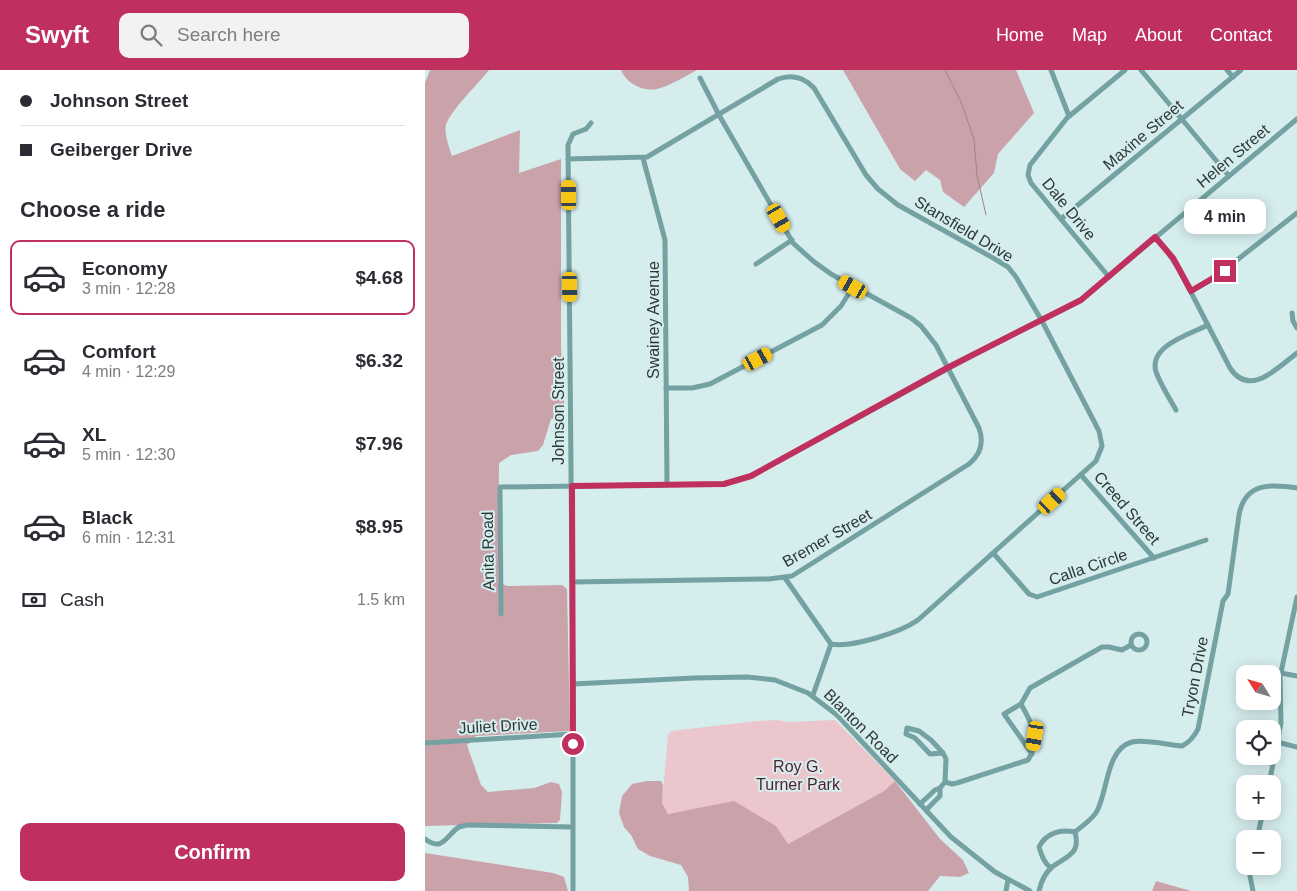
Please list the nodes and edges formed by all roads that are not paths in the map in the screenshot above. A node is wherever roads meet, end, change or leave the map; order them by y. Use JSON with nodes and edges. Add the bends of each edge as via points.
{"nodes":[{"id":1,"x":1051,"y":70,"type":"edge"},
{"id":2,"x":1125,"y":70,"type":"edge"},
{"id":3,"x":1141,"y":70,"type":"edge"},
{"id":4,"x":1227,"y":70,"type":"edge"},
{"id":5,"x":1241,"y":70,"type":"edge"},
{"id":6,"x":1233,"y":76,"type":"junction"},
{"id":7,"x":700,"y":78,"type":"dead end"},
{"id":8,"x":719,"y":115,"type":"junction"},
{"id":9,"x":1069,"y":116,"type":"junction"},
{"id":10,"x":1181,"y":119,"type":"junction"},
{"id":11,"x":1297,"y":119,"type":"edge"},
{"id":12,"x":591,"y":123,"type":"dead end"},
{"id":13,"x":568,"y":158,"type":"junction"},
{"id":14,"x":643,"y":158,"type":"junction"},
{"id":15,"x":1229,"y":176,"type":"junction"},
{"id":16,"x":1297,"y":213,"type":"edge"},
{"id":17,"x":1061,"y":219,"type":"junction"},
{"id":18,"x":1155,"y":237,"type":"junction"},
{"id":19,"x":792,"y":240,"type":"junction"},
{"id":20,"x":756,"y":264,"type":"dead end"},
{"id":21,"x":1109,"y":277,"type":"junction"},
{"id":22,"x":853,"y":287,"type":"junction"},
{"id":23,"x":1191,"y":291,"type":"junction"},
{"id":24,"x":1292,"y":313,"type":"dead end"},
{"id":25,"x":1042,"y":321,"type":"junction"},
{"id":26,"x":1208,"y":325,"type":"junction"},
{"id":27,"x":1297,"y":328,"type":"edge"},
{"id":28,"x":1297,"y":353,"type":"edge"},
{"id":29,"x":947,"y":368,"type":"junction"},
{"id":30,"x":666,"y":388,"type":"junction"},
{"id":31,"x":1176,"y":410,"type":"dead end"},
{"id":32,"x":1081,"y":475,"type":"junction"},
{"id":33,"x":667,"y":485,"type":"junction"},
{"id":34,"x":572,"y":486,"type":"junction"},
{"id":35,"x":500,"y":487,"type":"joint"},
{"id":36,"x":1297,"y":488,"type":"edge"},
{"id":37,"x":1206,"y":540,"type":"dead end"},
{"id":38,"x":994,"y":554,"type":"junction"},
{"id":39,"x":1153,"y":558,"type":"junction"},
{"id":40,"x":785,"y":578,"type":"junction"},
{"id":41,"x":572,"y":582,"type":"junction"},
{"id":42,"x":1297,"y":597,"type":"edge"},
{"id":43,"x":501,"y":614,"type":"dead end"},
{"id":44,"x":831,"y":644,"type":"junction"},
{"id":45,"x":1131,"y":645,"type":"dead end"},
{"id":46,"x":1281,"y":672,"type":"joint"},
{"id":47,"x":1297,"y":676,"type":"edge"},
{"id":48,"x":573,"y":684,"type":"junction"},
{"id":49,"x":813,"y":695,"type":"junction"},
{"id":50,"x":1021,"y":704,"type":"junction"},
{"id":51,"x":1281,"y":707,"type":"edge"},
{"id":52,"x":1281,"y":722,"type":"edge"},
{"id":53,"x":573,"y":734,"type":"junction"},
{"id":54,"x":425,"y":743,"type":"edge"},
{"id":55,"x":1281,"y":743,"type":"edge"},
{"id":56,"x":1297,"y":747,"type":"edge"},
{"id":57,"x":943,"y":753,"type":"junction"},
{"id":58,"x":1032,"y":754,"type":"junction"},
{"id":59,"x":945,"y":782,"type":"junction"},
{"id":60,"x":940,"y":788,"type":"junction"},
{"id":61,"x":920,"y":804,"type":"junction"},
{"id":62,"x":926,"y":810,"type":"junction"},
{"id":63,"x":572,"y":827,"type":"junction"},
{"id":64,"x":1075,"y":832,"type":"junction"},
{"id":65,"x":425,"y":839,"type":"edge"},
{"id":66,"x":1051,"y":868,"type":"junction"},
{"id":67,"x":1249,"y":875,"type":"edge"},
{"id":68,"x":1008,"y":880,"type":"junction"},
{"id":69,"x":573,"y":891,"type":"edge"},
{"id":70,"x":1006,"y":891,"type":"edge"},
{"id":71,"x":1031,"y":891,"type":"edge"},
{"id":72,"x":1039,"y":891,"type":"edge"},
{"id":73,"x":1253,"y":891,"type":"edge"}],
"edges":[{"from":1,"to":9,"type":"street"},
{"from":2,"to":9,"type":"street","name":"Dale Drive"},
{"from":3,"to":10,"type":"street"},
{"from":4,"to":6,"type":"street"},
{"from":5,"to":6,"type":"street","name":"Maxine Street"},
{"from":6,"to":10,"type":"street","name":"Maxine Street"},
{"from":7,"to":8,"type":"street","name":"Bremer Street"},
{"from":8,"to":14,"type":"street","name":"Stansfield Drive"},
{"from":8,"to":19,"type":"street","name":"Bremer Street"},
{"from":8,"to":25,"type":"street","name":"Stansfield Drive","via":[[778,79],[790,76],[808,82],[878,189],[898,205],[1008,268],[1022,285]]},
{"from":9,"to":17,"type":"street","name":"Dale Drive","via":[[1028,171],[1031,183]]},
{"from":10,"to":15,"type":"street"},
{"from":10,"to":17,"type":"street","name":"Maxine Street"},
{"from":11,"to":15,"type":"street","name":"Helen Street"},
{"from":12,"to":13,"type":"street","name":"Johnson Street","via":[[570,137]]},
{"from":13,"to":14,"type":"street","name":"Stansfield Drive"},
{"from":13,"to":34,"type":"street","name":"Johnson Street"},
{"from":14,"to":30,"type":"street","name":"Swainey Avenue","via":[[665,240]]},
{"from":15,"to":18,"type":"street","name":"Helen Street"},
{"from":16,"to":23,"type":"street","via":[[1215,278]]},
{"from":17,"to":21,"type":"street","name":"Dale Drive"},
{"from":18,"to":21,"type":"street","name":"Helen Street"},
{"from":18,"to":23,"type":"street","via":[[1173,258]]},
{"from":19,"to":20,"type":"street"},
{"from":19,"to":22,"type":"street","name":"Bremer Street","via":[[817,265]]},
{"from":21,"to":25,"type":"street","name":"Helen Street","via":[[1081,300]]},
{"from":22,"to":29,"type":"street","name":"Bremer Street","via":[[921,326],[933,340]]},
{"from":22,"to":30,"type":"street","via":[[823,325],[710,384]]},
{"from":23,"to":26,"type":"street"},
{"from":24,"to":27,"type":"street"},
{"from":25,"to":29,"type":"street","name":"Helen Street"},
{"from":25,"to":32,"type":"street","name":"Stansfield Drive","via":[[1101,437],[1099,455]]},
{"from":26,"to":28,"type":"street","via":[[1234,373],[1247,381],[1259,380]]},
{"from":26,"to":31,"type":"street","via":[[1166,346],[1156,358],[1157,374]]},
{"from":29,"to":33,"type":"street","name":"Helen Street","via":[[742,479],[724,484]]},
{"from":29,"to":40,"type":"street","name":"Bremer Street","via":[[981,434],[981,446],[974,460]]},
{"from":30,"to":33,"type":"street","name":"Swainey Avenue"},
{"from":32,"to":38,"type":"street","name":"Stansfield Drive"},
{"from":32,"to":39,"type":"street","name":"Creed Street"},
{"from":33,"to":34,"type":"street","name":"Helen Street"},
{"from":34,"to":35,"type":"street","name":"Helen Street"},
{"from":34,"to":41,"type":"street","name":"Johnson Street"},
{"from":35,"to":43,"type":"street","name":"Anita Road"},
{"from":36,"to":64,"type":"street","name":"Tryon Drive","via":[[1261,487],[1241,506],[1228,594],[1223,601],[1194,737],[1182,746],[1136,741],[1126,744],[1112,760],[1105,793],[1096,814]]},
{"from":37,"to":39,"type":"street","name":"Calla Circle"},
{"from":38,"to":39,"type":"street","name":"Calla Circle","via":[[1029,594],[1037,598]]},
{"from":38,"to":44,"type":"street","name":"Stansfield Drive","via":[[911,626],[842,645]]},
{"from":40,"to":41,"type":"street","name":"Bremer Street"},
{"from":40,"to":44,"type":"street"},
{"from":41,"to":48,"type":"street","name":"Johnson Street"},
{"from":42,"to":46,"type":"street"},
{"from":44,"to":49,"type":"street"},
{"from":45,"to":50,"type":"street","via":[[1122,650],[1102,647],[1030,688]]},
{"from":46,"to":47,"type":"street"},
{"from":48,"to":49,"type":"street","name":"Blanton Road","via":[[739,676],[775,680]]},
{"from":48,"to":53,"type":"street","name":"Johnson Street"},
{"from":49,"to":61,"type":"street","name":"Blanton Road","via":[[837,715]]},
{"from":50,"to":58,"type":"street","via":[[1034,726]]},
{"from":50,"to":58,"type":"street","via":[[1004,714]]},
{"from":51,"to":52,"type":"street"},
{"from":53,"to":54,"type":"street","name":"Juliet Drive"},
{"from":53,"to":63,"type":"street","name":"Johnson Street"},
{"from":55,"to":56,"type":"street"},
{"from":57,"to":57,"type":"street","via":[[919,731],[907,728],[906,734],[915,738],[930,754]]},
{"from":57,"to":59,"type":"street","via":[[946,760]]},
{"from":58,"to":59,"type":"street","via":[[1026,762],[957,783]]},
{"from":59,"to":60,"type":"street"},
{"from":60,"to":61,"type":"street"},
{"from":60,"to":62,"type":"street","via":[[940,796]]},
{"from":61,"to":62,"type":"street","name":"Blanton Road"},
{"from":62,"to":68,"type":"street","name":"Blanton Road","via":[[965,849]]},
{"from":63,"to":65,"type":"street","via":[[467,825],[459,827],[440,843]]},
{"from":63,"to":69,"type":"street","name":"Johnson Street"},
{"from":64,"to":66,"type":"street","via":[[1077,845],[1074,852]]},
{"from":64,"to":66,"type":"street","via":[[1056,832],[1042,841],[1039,847],[1041,854]]},
{"from":66,"to":72,"type":"street"},
{"from":67,"to":73,"type":"street"},
{"from":68,"to":70,"type":"street"},
{"from":68,"to":71,"type":"street","name":"Blanton Road"}]}
